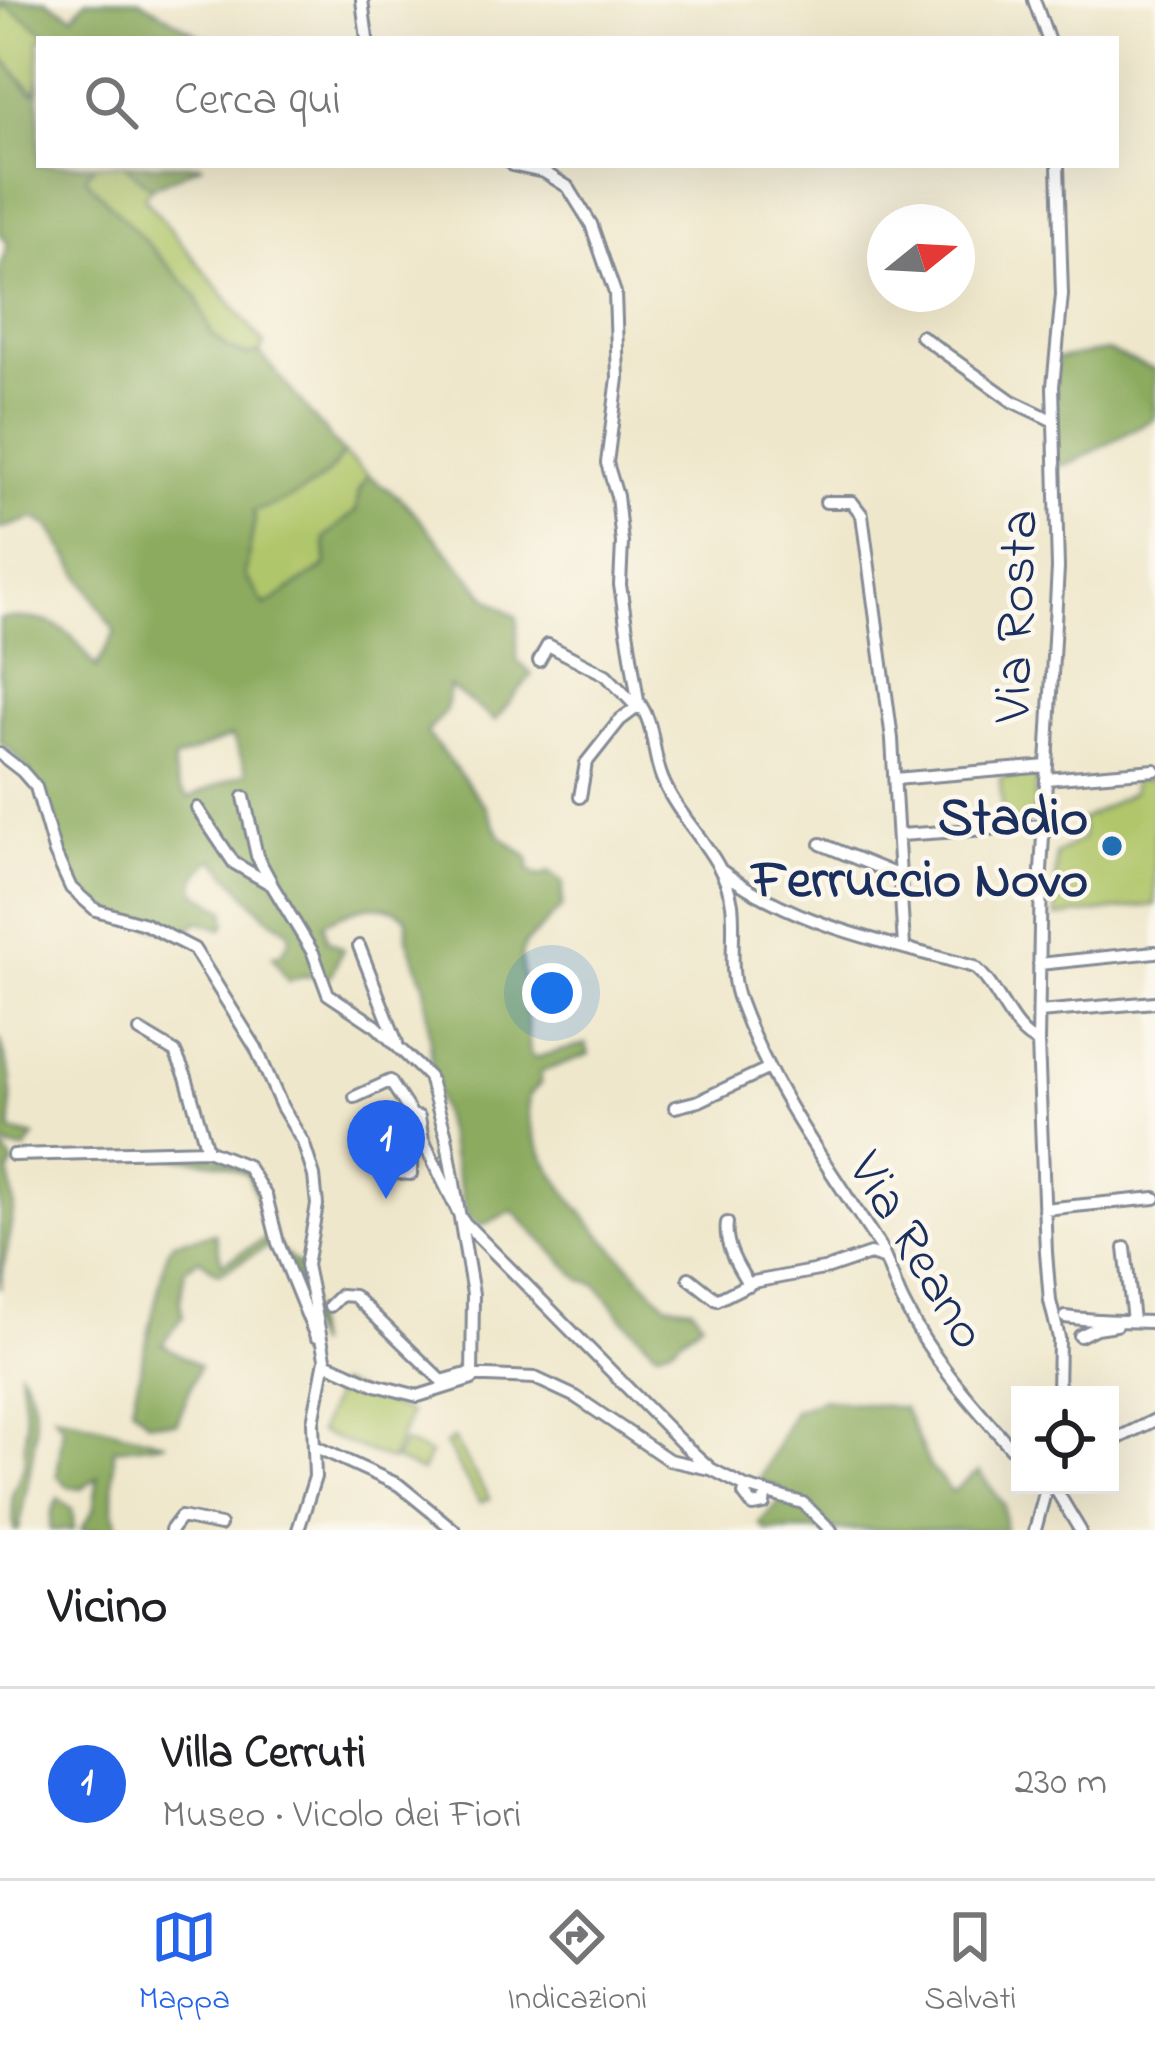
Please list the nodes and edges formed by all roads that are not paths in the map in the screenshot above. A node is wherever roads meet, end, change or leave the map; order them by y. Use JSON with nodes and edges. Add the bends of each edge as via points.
{"nodes":[{"id":1,"x":362,"y":0,"type":"edge"},
{"id":2,"x":1034,"y":0,"type":"edge"},
{"id":3,"x":367,"y":36,"type":"edge"},
{"id":4,"x":1047,"y":36,"type":"edge"},
{"id":5,"x":526,"y":168,"type":"edge"},
{"id":6,"x":1058,"y":168,"type":"edge"},
{"id":7,"x":921,"y":336,"type":"dead end"},
{"id":8,"x":1054,"y":421,"type":"junction"},
{"id":9,"x":826,"y":502,"type":"dead end"},
{"id":10,"x":539,"y":661,"type":"dead end"},
{"id":11,"x":639,"y":703,"type":"junction"},
{"id":12,"x":0,"y":754,"type":"edge"},
{"id":13,"x":1155,"y":770,"type":"edge"},
{"id":14,"x":1047,"y":772,"type":"junction"},
{"id":15,"x":895,"y":779,"type":"junction"},
{"id":16,"x":244,"y":797,"type":"dead end"},
{"id":17,"x":580,"y":797,"type":"dead end"},
{"id":18,"x":196,"y":808,"type":"dead end"},
{"id":19,"x":1044,"y":825,"type":"junction"},
{"id":20,"x":900,"y":835,"type":"junction"},
{"id":21,"x":821,"y":844,"type":"dead end"},
{"id":22,"x":722,"y":871,"type":"junction"},
{"id":23,"x":902,"y":878,"type":"junction"},
{"id":24,"x":272,"y":885,"type":"junction"},
{"id":25,"x":359,"y":946,"type":"dead end"},
{"id":26,"x":904,"y":947,"type":"junction"},
{"id":27,"x":1155,"y":952,"type":"edge"},
{"id":28,"x":1039,"y":964,"type":"junction"},
{"id":29,"x":1155,"y":1002,"type":"edge"},
{"id":30,"x":1039,"y":1012,"type":"junction"},
{"id":31,"x":140,"y":1031,"type":"dead end"},
{"id":32,"x":1038,"y":1042,"type":"junction"},
{"id":33,"x":398,"y":1046,"type":"junction"},
{"id":34,"x":767,"y":1069,"type":"junction"},
{"id":35,"x":355,"y":1097,"type":"dead end"},
{"id":36,"x":675,"y":1107,"type":"dead end"},
{"id":37,"x":412,"y":1115,"type":"junction"},
{"id":38,"x":207,"y":1150,"type":"junction"},
{"id":39,"x":13,"y":1155,"type":"dead end"},
{"id":40,"x":381,"y":1172,"type":"dead end"},
{"id":41,"x":1155,"y":1198,"type":"edge"},
{"id":42,"x":1044,"y":1209,"type":"junction"},
{"id":43,"x":462,"y":1220,"type":"junction"},
{"id":44,"x":727,"y":1223,"type":"dead end"},
{"id":45,"x":1125,"y":1248,"type":"dead end"},
{"id":46,"x":886,"y":1259,"type":"junction"},
{"id":47,"x":688,"y":1278,"type":"dead end"},
{"id":48,"x":749,"y":1285,"type":"junction"},
{"id":49,"x":330,"y":1306,"type":"dead end"},
{"id":50,"x":1131,"y":1321,"type":"junction"},
{"id":51,"x":1155,"y":1322,"type":"edge"},
{"id":52,"x":1065,"y":1325,"type":"junction"},
{"id":53,"x":1080,"y":1336,"type":"junction"},
{"id":54,"x":326,"y":1363,"type":"junction"},
{"id":55,"x":472,"y":1378,"type":"junction"},
{"id":56,"x":1059,"y":1386,"type":"edge"},
{"id":57,"x":1155,"y":1420,"type":"edge"},
{"id":58,"x":1119,"y":1438,"type":"edge"},
{"id":59,"x":681,"y":1442,"type":"junction"},
{"id":60,"x":316,"y":1447,"type":"junction"},
{"id":61,"x":1011,"y":1448,"type":"edge"},
{"id":62,"x":669,"y":1460,"type":"junction"},
{"id":63,"x":711,"y":1469,"type":"junction"},
{"id":64,"x":1050,"y":1494,"type":"edge"},
{"id":65,"x":1056,"y":1494,"type":"edge"},
{"id":66,"x":220,"y":1525,"type":"dead end"},
{"id":67,"x":449,"y":1529,"type":"edge"},
{"id":68,"x":171,"y":1530,"type":"edge"},
{"id":69,"x":298,"y":1530,"type":"edge"},
{"id":70,"x":831,"y":1530,"type":"edge"},
{"id":71,"x":1036,"y":1530,"type":"edge"},
{"id":72,"x":1080,"y":1530,"type":"edge"}],
"edges":[{"from":1,"to":3,"type":"street"},
{"from":2,"to":4,"type":"street"},
{"from":5,"to":11,"type":"street","name":"Via Reano","via":[[568,187],[591,224],[615,293],[618,378],[607,464]]},
{"from":6,"to":8,"type":"street","name":"Via Rosta"},
{"from":7,"to":8,"type":"street"},
{"from":8,"to":14,"type":"street","name":"Via Rosta","via":[[1058,568]]},
{"from":9,"to":15,"type":"street","via":[[852,502],[862,514]]},
{"from":10,"to":11,"type":"street","via":[[548,645]]},
{"from":11,"to":17,"type":"street","via":[[586,763]]},
{"from":11,"to":22,"type":"street","name":"Via Reano","via":[[650,716],[663,780]]},
{"from":12,"to":54,"type":"street","via":[[36,788],[71,888],[96,910],[194,950],[256,1048],[314,1176],[306,1265]]},
{"from":13,"to":14,"type":"street"},
{"from":14,"to":15,"type":"street"},
{"from":14,"to":19,"type":"street","name":"Via Rosta"},
{"from":15,"to":20,"type":"street"},
{"from":16,"to":24,"type":"street"},
{"from":18,"to":24,"type":"street","via":[[235,863]]},
{"from":19,"to":20,"type":"street"},
{"from":19,"to":28,"type":"street","name":"Via Rosta"},
{"from":20,"to":23,"type":"street"},
{"from":21,"to":23,"type":"street"},
{"from":22,"to":26,"type":"street","via":[[814,923]]},
{"from":22,"to":34,"type":"street","name":"Via Reano","via":[[737,997]]},
{"from":23,"to":26,"type":"street"},
{"from":24,"to":33,"type":"street","via":[[314,953],[328,994]]},
{"from":25,"to":33,"type":"street"},
{"from":26,"to":32,"type":"street","via":[[980,972]]},
{"from":27,"to":28,"type":"street"},
{"from":28,"to":30,"type":"street","name":"Via Rosta"},
{"from":29,"to":30,"type":"street"},
{"from":30,"to":32,"type":"street","name":"Via Rosta"},
{"from":31,"to":38,"type":"street","via":[[175,1052]]},
{"from":32,"to":42,"type":"street","name":"Via Rosta"},
{"from":33,"to":43,"type":"street","via":[[429,1077],[441,1109]]},
{"from":34,"to":36,"type":"street"},
{"from":34,"to":46,"type":"street","name":"Via Reano"},
{"from":35,"to":37,"type":"street","via":[[390,1082]]},
{"from":37,"to":40,"type":"street","via":[[411,1174]]},
{"from":37,"to":43,"type":"street"},
{"from":38,"to":39,"type":"street"},
{"from":38,"to":54,"type":"street","via":[[257,1178]]},
{"from":41,"to":42,"type":"street"},
{"from":42,"to":52,"type":"street","name":"Via Rosta","via":[[1049,1285]]},
{"from":43,"to":55,"type":"street","via":[[473,1294]]},
{"from":43,"to":59,"type":"street"},
{"from":44,"to":48,"type":"street"},
{"from":45,"to":50,"type":"street"},
{"from":46,"to":48,"type":"street","via":[[870,1254]]},
{"from":46,"to":61,"type":"street","name":"Via Reano","via":[[904,1306]]},
{"from":47,"to":48,"type":"street","via":[[717,1300]]},
{"from":49,"to":55,"type":"street","via":[[341,1295],[354,1297],[442,1382]]},
{"from":50,"to":51,"type":"street"},
{"from":50,"to":52,"type":"street"},
{"from":50,"to":53,"type":"street"},
{"from":52,"to":53,"type":"street"},
{"from":52,"to":53,"type":"street","via":[[1070,1342]]},
{"from":52,"to":56,"type":"street","name":"Via Rosta"},
{"from":54,"to":55,"type":"street","via":[[418,1396]]},
{"from":54,"to":60,"type":"street"},
{"from":55,"to":62,"type":"street","via":[[554,1384]]},
{"from":57,"to":58,"type":"street"},
{"from":59,"to":62,"type":"street"},
{"from":59,"to":63,"type":"street"},
{"from":60,"to":67,"type":"street","via":[[398,1485]]},
{"from":60,"to":69,"type":"street"},
{"from":62,"to":63,"type":"street"},
{"from":63,"to":70,"type":"street","via":[[803,1503]]},
{"from":64,"to":71,"type":"street"},
{"from":65,"to":72,"type":"street"},
{"from":66,"to":68,"type":"street","via":[[188,1515]]}]}
